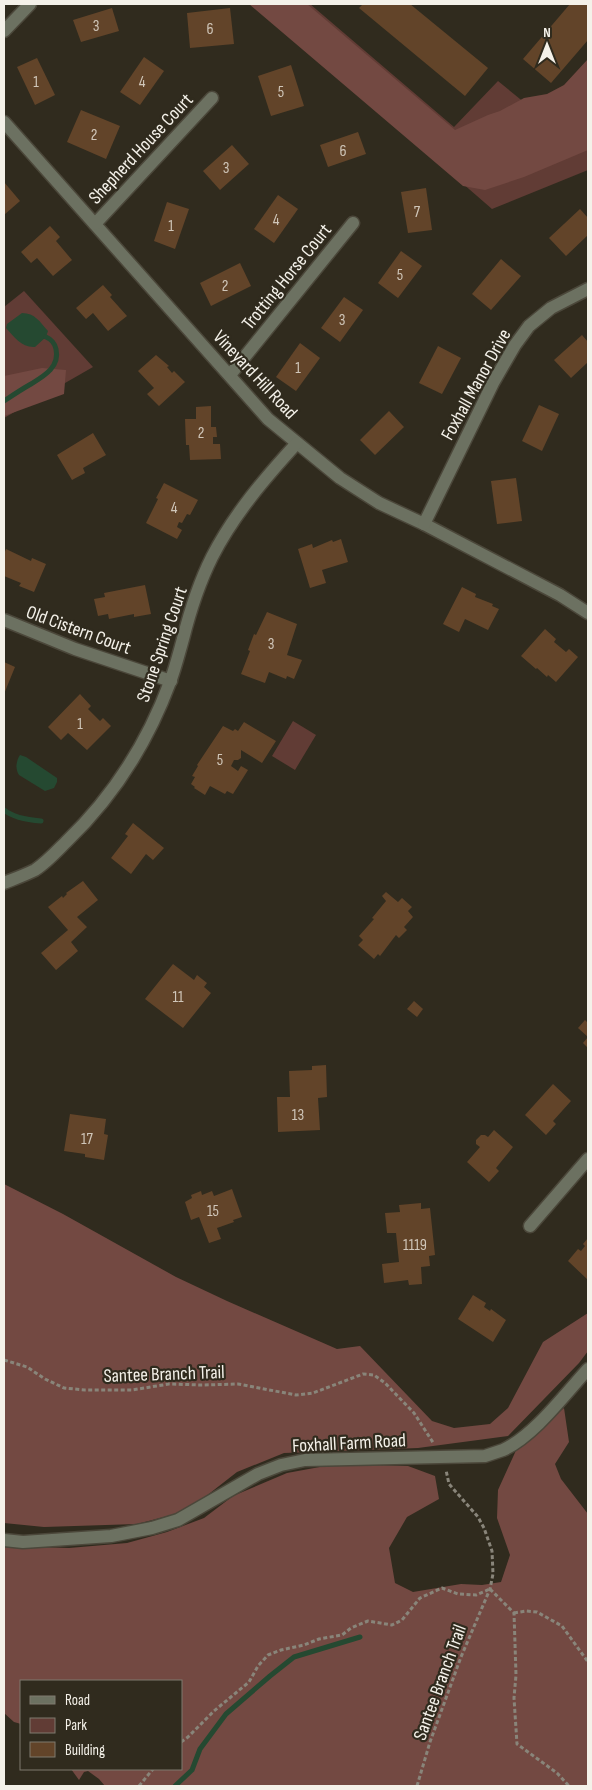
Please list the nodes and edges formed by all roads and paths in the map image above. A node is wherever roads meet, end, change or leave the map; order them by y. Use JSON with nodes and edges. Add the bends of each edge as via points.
{"nodes":[{"id":1,"x":30,"y":4,"type":"edge"},
{"id":2,"x":4,"y":31,"type":"edge"},
{"id":3,"x":212,"y":98,"type":"dead end"},
{"id":4,"x":4,"y":122,"type":"edge"},
{"id":5,"x":353,"y":223,"type":"dead end"},
{"id":6,"x":95,"y":224,"type":"junction"},
{"id":7,"x":588,"y":289,"type":"edge"},
{"id":8,"x":230,"y":375,"type":"junction"},
{"id":9,"x":297,"y":442,"type":"junction"},
{"id":10,"x":424,"y":524,"type":"junction"},
{"id":11,"x":588,"y":613,"type":"edge"},
{"id":12,"x":4,"y":620,"type":"edge"},
{"id":13,"x":171,"y":681,"type":"junction"},
{"id":14,"x":4,"y":883,"type":"edge"},
{"id":15,"x":588,"y":1159,"type":"edge"},
{"id":16,"x":530,"y":1226,"type":"dead end"},
{"id":17,"x":4,"y":1360,"type":"edge"},
{"id":18,"x":588,"y":1369,"type":"edge"},
{"id":19,"x":442,"y":1457,"type":"junction"},
{"id":20,"x":4,"y":1540,"type":"edge"},
{"id":21,"x":490,"y":1589,"type":"junction"},
{"id":22,"x":514,"y":1613,"type":"junction"},
{"id":23,"x":588,"y":1662,"type":"edge"},
{"id":24,"x":182,"y":1741,"type":"edge"},
{"id":25,"x":152,"y":1770,"type":"edge"},
{"id":26,"x":138,"y":1786,"type":"edge"},
{"id":27,"x":418,"y":1786,"type":"edge"},
{"id":28,"x":570,"y":1786,"type":"edge"}],
"edges":[{"from":1,"to":2,"type":"street"},
{"from":3,"to":6,"type":"street","name":"Shepherd House Court"},
{"from":4,"to":6,"type":"street","name":"Vineyard Hill Road"},
{"from":5,"to":8,"type":"street","name":"Trotting Horse Court"},
{"from":6,"to":8,"type":"street","name":"Vineyard Hill Road"},
{"from":7,"to":10,"type":"street","name":"Foxhall Manor Drive","via":[[551,308],[529,326],[515,345],[492,383]]},
{"from":8,"to":9,"type":"street","name":"Vineyard Hill Road","via":[[268,419]]},
{"from":9,"to":10,"type":"street","name":"Vineyard Hill Road","via":[[340,478],[378,503]]},
{"from":9,"to":13,"type":"street","name":"Stone Spring Court","via":[[245,504],[211,558],[194,601]]},
{"from":10,"to":11,"type":"street","name":"Vineyard Hill Road"},
{"from":12,"to":13,"type":"street","name":"Old Cistern Court"},
{"from":13,"to":14,"type":"street","name":"Stone Spring Court","via":[[136,755],[90,819],[36,869]]},
{"from":15,"to":16,"type":"street"},
{"from":17,"to":19,"type":"path","name":"Santee Branch Trail","via":[[27,1367],[64,1388],[85,1390],[132,1390],[168,1384],[238,1384],[296,1395],[313,1393],[363,1374],[374,1375],[414,1413]]},
{"from":18,"to":19,"type":"street","name":"Foxhall Farm Road","via":[[519,1441],[485,1456]]},
{"from":19,"to":20,"type":"street","name":"Foxhall Farm Road","via":[[305,1460],[258,1474],[178,1520],[152,1528],[110,1536],[22,1542]]},
{"from":19,"to":21,"type":"path","name":"Santee Branch Trail","via":[[449,1484],[478,1517],[490,1542],[494,1561]]},
{"from":21,"to":22,"type":"path"},
{"from":21,"to":24,"type":"path","via":[[476,1595],[458,1594],[442,1588],[420,1598],[402,1620],[392,1625],[368,1621],[342,1635],[268,1655],[249,1682]]},
{"from":21,"to":27,"type":"path","name":"Santee Branch Trail","via":[[461,1657],[430,1742]]},
{"from":22,"to":23,"type":"path","via":[[537,1612],[562,1626]]},
{"from":22,"to":28,"type":"path","via":[[517,1744]]},
{"from":25,"to":26,"type":"path"}]}
